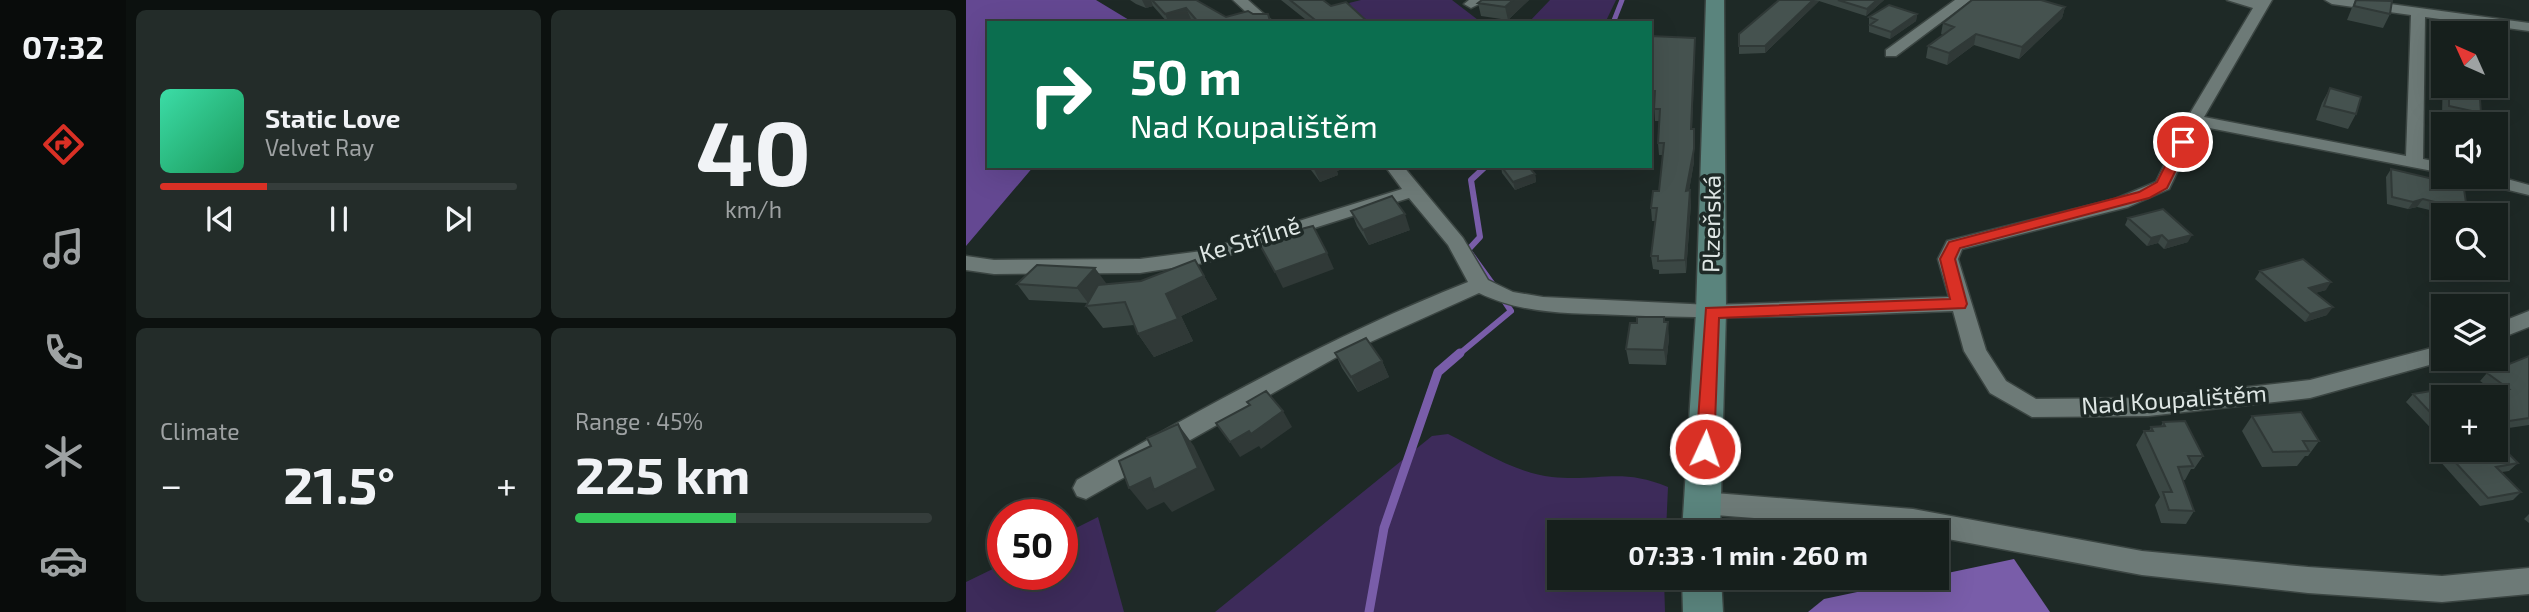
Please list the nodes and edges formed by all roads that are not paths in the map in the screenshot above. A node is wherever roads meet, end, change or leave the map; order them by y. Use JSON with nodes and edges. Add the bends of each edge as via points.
{"nodes":[{"id":1,"x":1240,"y":0,"type":"edge"},
{"id":2,"x":1715,"y":0,"type":"edge"},
{"id":3,"x":1964,"y":0,"type":"edge"},
{"id":4,"x":2234,"y":0,"type":"edge"},
{"id":5,"x":2332,"y":0,"type":"edge"},
{"id":6,"x":2262,"y":3,"type":"edge"},
{"id":7,"x":2418,"y":12,"type":"junction"},
{"id":8,"x":1265,"y":21,"type":"edge"},
{"id":9,"x":2529,"y":27,"type":"edge"},
{"id":10,"x":1891,"y":53,"type":"dead end"},
{"id":11,"x":2194,"y":120,"type":"junction"},
{"id":12,"x":2414,"y":161,"type":"junction"},
{"id":13,"x":2431,"y":165,"type":"edge"},
{"id":14,"x":1396,"y":168,"type":"edge"},
{"id":15,"x":2508,"y":185,"type":"edge"},
{"id":16,"x":2529,"y":190,"type":"edge"},
{"id":17,"x":1413,"y":191,"type":"junction"},
{"id":18,"x":966,"y":263,"type":"edge"},
{"id":19,"x":1480,"y":285,"type":"junction"},
{"id":20,"x":1959,"y":304,"type":"junction"},
{"id":21,"x":1711,"y":312,"type":"junction"},
{"id":22,"x":2529,"y":319,"type":"edge"},
{"id":23,"x":2508,"y":327,"type":"edge"},
{"id":24,"x":2431,"y":356,"type":"edge"},
{"id":25,"x":1086,"y":488,"type":"dead end"},
{"id":26,"x":1702,"y":517,"type":"edge"},
{"id":27,"x":2529,"y":581,"type":"edge"},
{"id":28,"x":1702,"y":590,"type":"edge"},
{"id":29,"x":1703,"y":612,"type":"edge"}],
"edges":[{"from":1,"to":8,"type":"street"},
{"from":2,"to":21,"type":"main road","name":"Plzeňská"},
{"from":3,"to":10,"type":"street"},
{"from":4,"to":6,"type":"street","name":"Nad Koupalištěm"},
{"from":5,"to":7,"type":"street"},
{"from":6,"to":11,"type":"street","name":"Nad Koupalištěm"},
{"from":7,"to":9,"type":"street"},
{"from":7,"to":12,"type":"street"},
{"from":11,"to":12,"type":"street"},
{"from":11,"to":20,"type":"street","name":"Nad Koupalištěm","via":[[2159,187],[2121,203],[1954,245],[1948,259]]},
{"from":12,"to":13,"type":"street"},
{"from":14,"to":17,"type":"street"},
{"from":15,"to":16,"type":"street"},
{"from":17,"to":18,"type":"street","name":"Ke Střílně","via":[[1204,257],[1140,266],[994,267]]},
{"from":17,"to":19,"type":"street","via":[[1456,242]]},
{"from":19,"to":21,"type":"street","via":[[1509,299],[1543,304]]},
{"from":19,"to":25,"type":"street","via":[[1352,338]]},
{"from":20,"to":21,"type":"street"},
{"from":20,"to":24,"type":"street","name":"Nad Koupalištěm","via":[[1975,351],[1998,387],[2032,408],[2148,407],[2310,389]]},
{"from":21,"to":26,"type":"main road","name":"Plzeňská"},
{"from":22,"to":23,"type":"street"},
{"from":26,"to":27,"type":"street","via":[[1913,521],[2142,563],[2308,580],[2442,589]]},
{"from":28,"to":29,"type":"main road"}]}
